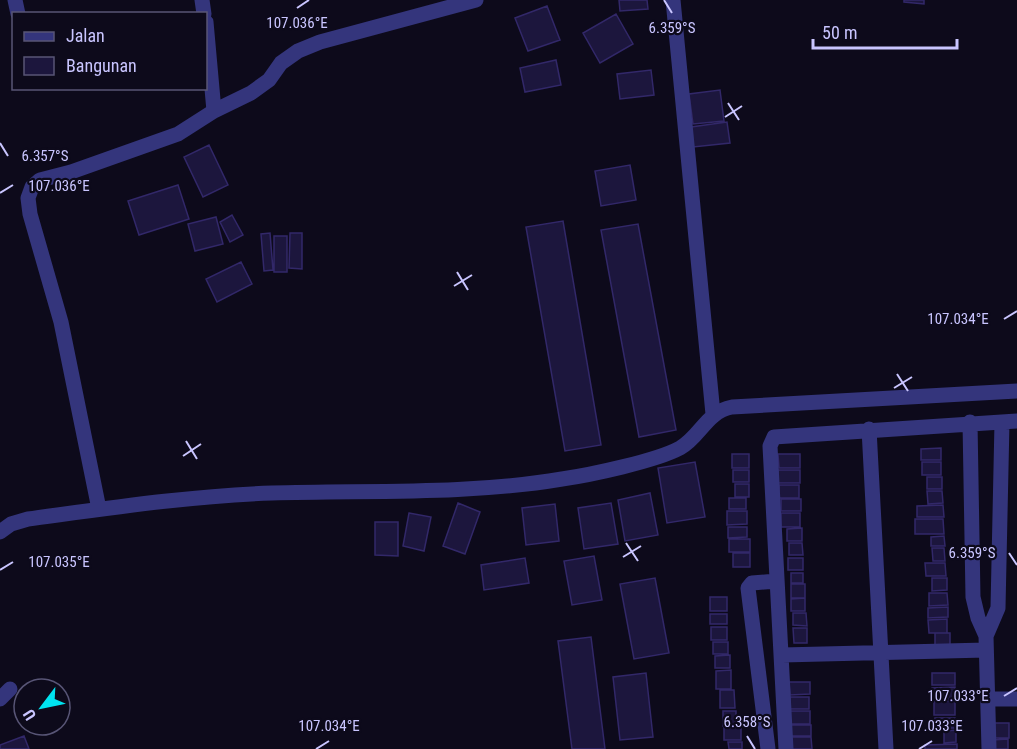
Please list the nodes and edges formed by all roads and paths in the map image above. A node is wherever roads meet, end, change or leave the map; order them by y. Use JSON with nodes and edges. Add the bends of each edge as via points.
{"nodes":[{"id":1,"x":476,"y":0,"type":"edge"},
{"id":2,"x":673,"y":0,"type":"edge"},
{"id":3,"x":207,"y":33,"type":"edge"},
{"id":4,"x":214,"y":111,"type":"junction"},
{"id":5,"x":1017,"y":391,"type":"edge"},
{"id":6,"x":713,"y":414,"type":"junction"},
{"id":7,"x":970,"y":422,"type":"junction"},
{"id":8,"x":1009,"y":422,"type":"edge"},
{"id":9,"x":869,"y":429,"type":"junction"},
{"id":10,"x":99,"y":509,"type":"junction"},
{"id":11,"x":0,"y":532,"type":"edge"},
{"id":12,"x":776,"y":581,"type":"junction"},
{"id":13,"x":986,"y":643,"type":"junction"},
{"id":14,"x":880,"y":655,"type":"junction"},
{"id":15,"x":782,"y":656,"type":"junction"},
{"id":16,"x":988,"y":699,"type":"junction"},
{"id":17,"x":1017,"y":699,"type":"edge"},
{"id":18,"x":768,"y":749,"type":"edge"},
{"id":19,"x":786,"y":749,"type":"edge"},
{"id":20,"x":886,"y":749,"type":"edge"},
{"id":21,"x":989,"y":749,"type":"edge"}],
"edges":[{"from":1,"to":4,"type":"street","via":[[298,51],[251,93]]},
{"from":2,"to":6,"type":"street"},
{"from":3,"to":4,"type":"street"},
{"from":4,"to":10,"type":"street","via":[[154,144],[40,180],[27,198],[61,322]]},
{"from":5,"to":6,"type":"street","via":[[732,407]]},
{"from":6,"to":10,"type":"street","via":[[677,449],[553,481],[211,497]]},
{"from":7,"to":8,"type":"street"},
{"from":7,"to":9,"type":"street"},
{"from":7,"to":13,"type":"street","via":[[973,597]]},
{"from":8,"to":13,"type":"street","via":[[998,608]]},
{"from":9,"to":12,"type":"street","via":[[774,437],[770,446]]},
{"from":9,"to":14,"type":"street"},
{"from":10,"to":11,"type":"street","via":[[20,521]]},
{"from":12,"to":15,"type":"street"},
{"from":12,"to":18,"type":"street","via":[[752,583],[748,588]]},
{"from":13,"to":14,"type":"street"},
{"from":13,"to":16,"type":"street"},
{"from":14,"to":15,"type":"street"},
{"from":14,"to":20,"type":"street"},
{"from":15,"to":19,"type":"street"},
{"from":16,"to":17,"type":"street"},
{"from":16,"to":21,"type":"street"}]}
